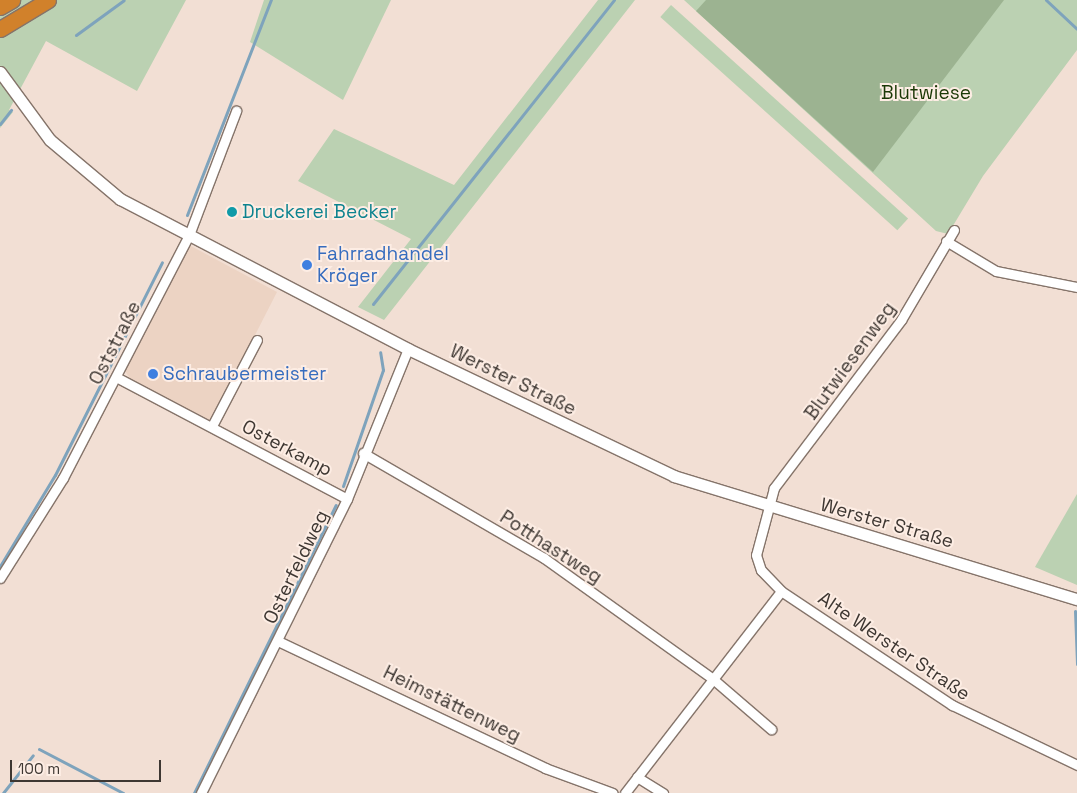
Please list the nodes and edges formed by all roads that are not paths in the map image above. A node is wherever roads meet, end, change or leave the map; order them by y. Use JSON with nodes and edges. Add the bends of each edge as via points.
{"nodes":[{"id":1,"x":12,"y":0,"type":"edge"},
{"id":2,"x":48,"y":0,"type":"edge"},
{"id":3,"x":0,"y":7,"type":"edge"},
{"id":4,"x":2,"y":28,"type":"edge"},
{"id":5,"x":0,"y":72,"type":"edge"},
{"id":6,"x":236,"y":111,"type":"dead end"},
{"id":7,"x":954,"y":230,"type":"dead end"},
{"id":8,"x":189,"y":235,"type":"junction"},
{"id":9,"x":946,"y":242,"type":"junction"},
{"id":10,"x":1077,"y":287,"type":"edge"},
{"id":11,"x":257,"y":340,"type":"dead end"},
{"id":12,"x":408,"y":349,"type":"junction"},
{"id":13,"x":116,"y":377,"type":"junction"},
{"id":14,"x":212,"y":426,"type":"junction"},
{"id":15,"x":363,"y":453,"type":"junction"},
{"id":16,"x":347,"y":499,"type":"junction"},
{"id":17,"x":766,"y":506,"type":"junction"},
{"id":18,"x":0,"y":578,"type":"edge"},
{"id":19,"x":781,"y":590,"type":"junction"},
{"id":20,"x":1077,"y":599,"type":"edge"},
{"id":21,"x":278,"y":641,"type":"junction"},
{"id":22,"x":712,"y":679,"type":"junction"},
{"id":23,"x":771,"y":728,"type":"dead end"},
{"id":24,"x":1077,"y":765,"type":"edge"},
{"id":25,"x":637,"y":778,"type":"junction"},
{"id":26,"x":201,"y":793,"type":"edge"},
{"id":27,"x":613,"y":793,"type":"edge"},
{"id":28,"x":625,"y":793,"type":"edge"},
{"id":29,"x":663,"y":793,"type":"edge"}],
"edges":[{"from":1,"to":3,"type":"highway"},
{"from":2,"to":4,"type":"highway"},
{"from":5,"to":8,"type":"main road","name":"Werster Straße","via":[[39,128],[86,173],[120,199]]},
{"from":6,"to":8,"type":"street","name":"Oststraße"},
{"from":7,"to":9,"type":"street","name":"Blutwiesenweg"},
{"from":8,"to":12,"type":"main road","name":"Werster Straße"},
{"from":8,"to":13,"type":"street","name":"Oststraße"},
{"from":9,"to":10,"type":"street","via":[[996,271]]},
{"from":9,"to":17,"type":"street","name":"Blutwiesenweg","via":[[901,320],[774,488]]},
{"from":11,"to":14,"type":"street","name":"Osterkamp"},
{"from":12,"to":15,"type":"street","name":"Osterfeldweg"},
{"from":12,"to":17,"type":"main road","name":"Werster Straße","via":[[642,462]]},
{"from":13,"to":14,"type":"street","name":"Osterkamp"},
{"from":13,"to":18,"type":"street","name":"Oststraße","via":[[63,478]]},
{"from":14,"to":16,"type":"street","name":"Osterkamp"},
{"from":15,"to":16,"type":"street","name":"Osterfeldweg"},
{"from":15,"to":22,"type":"street","name":"Potthastweg","via":[[544,558]]},
{"from":16,"to":21,"type":"street","name":"Osterfeldweg"},
{"from":17,"to":19,"type":"street","name":"Alte Werster Straße","via":[[756,555],[761,570]]},
{"from":17,"to":20,"type":"main road","name":"Werster Straße"},
{"from":19,"to":22,"type":"street"},
{"from":19,"to":24,"type":"street","name":"Alte Werster Straße","via":[[952,705]]},
{"from":21,"to":26,"type":"street","name":"Osterfeldweg"},
{"from":21,"to":27,"type":"street","name":"Heimstättenweg","via":[[545,768]]},
{"from":22,"to":23,"type":"street","name":"Potthastweg"},
{"from":22,"to":25,"type":"street"},
{"from":25,"to":28,"type":"street"},
{"from":25,"to":29,"type":"street"}]}
